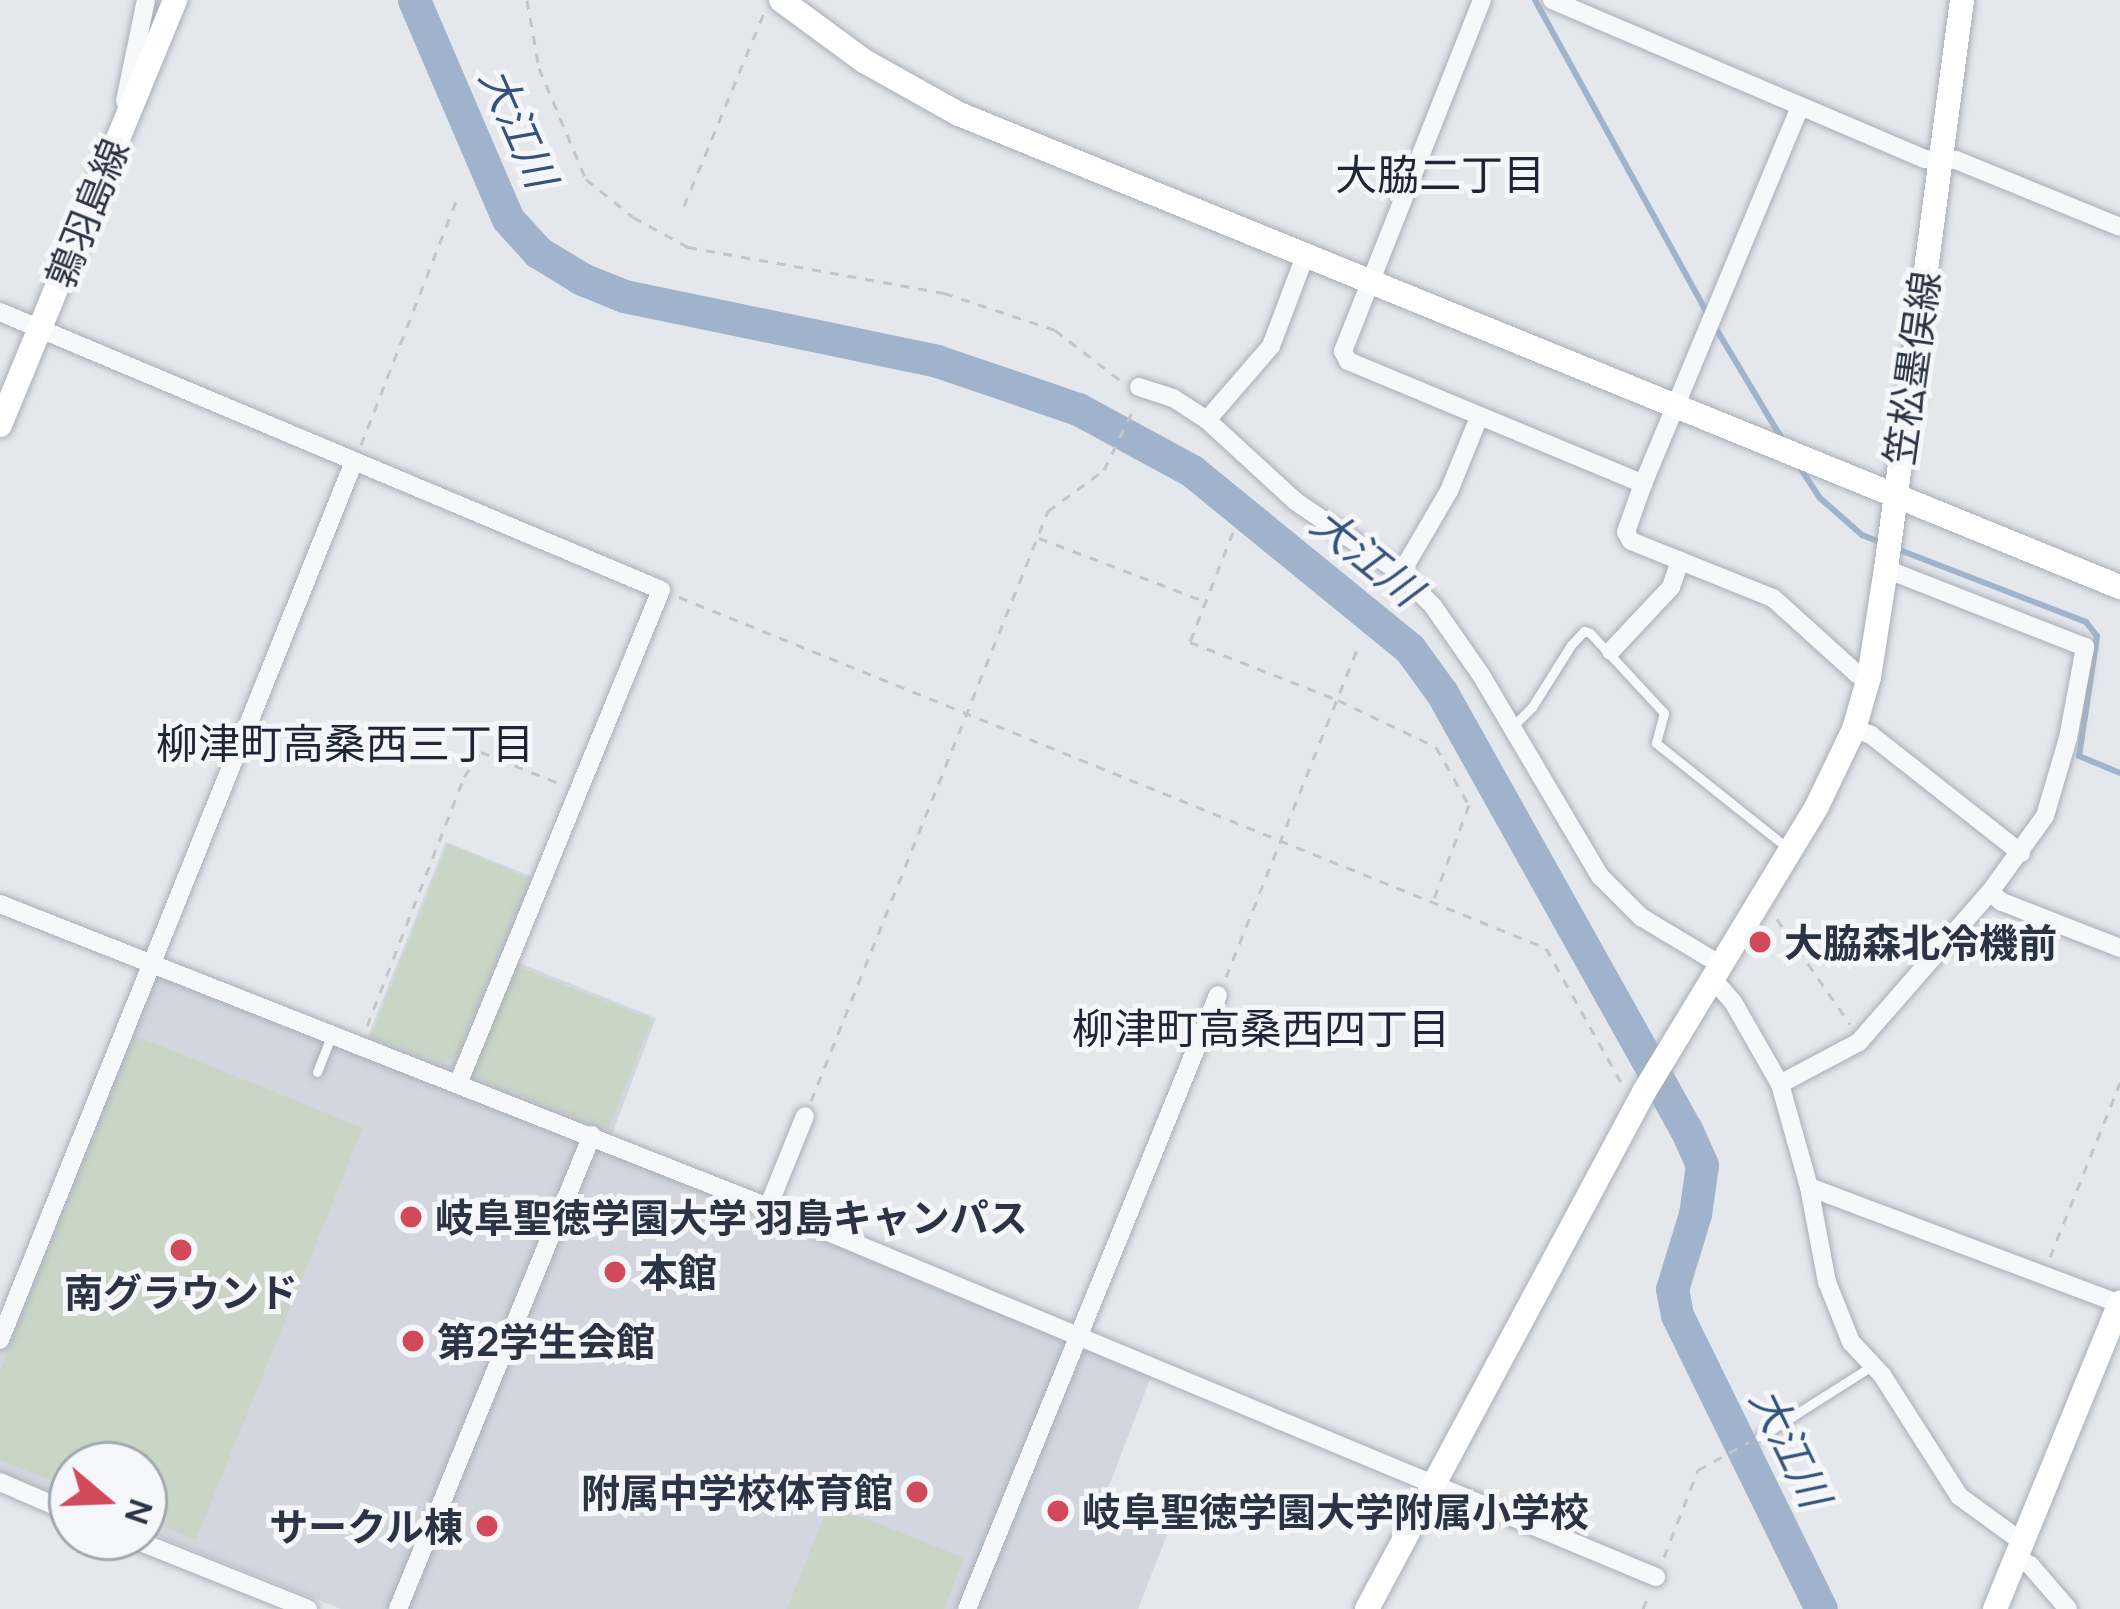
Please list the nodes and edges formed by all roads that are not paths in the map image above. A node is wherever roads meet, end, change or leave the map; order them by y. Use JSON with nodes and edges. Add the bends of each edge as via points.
{"nodes":[{"id":1,"x":146,"y":0,"type":"edge"},
{"id":2,"x":175,"y":0,"type":"edge"},
{"id":3,"x":781,"y":0,"type":"edge"},
{"id":4,"x":1482,"y":0,"type":"edge"},
{"id":5,"x":1552,"y":0,"type":"edge"},
{"id":6,"x":1962,"y":0,"type":"edge"},
{"id":7,"x":1800,"y":107,"type":"junction"},
{"id":8,"x":115,"y":146,"type":"junction"},
{"id":9,"x":1940,"y":160,"type":"junction"},
{"id":10,"x":2120,"y":227,"type":"edge"},
{"id":11,"x":1305,"y":256,"type":"junction"},
{"id":12,"x":1371,"y":282,"type":"junction"},
{"id":13,"x":0,"y":312,"type":"edge"},
{"id":14,"x":39,"y":331,"type":"junction"},
{"id":15,"x":1137,"y":397,"type":"road end"},
{"id":16,"x":1678,"y":406,"type":"junction"},
{"id":17,"x":1479,"y":417,"type":"junction"},
{"id":18,"x":1207,"y":420,"type":"junction"},
{"id":19,"x":0,"y":425,"type":"edge"},
{"id":20,"x":353,"y":464,"type":"junction"},
{"id":21,"x":1643,"y":484,"type":"junction"},
{"id":22,"x":1894,"y":495,"type":"junction"},
{"id":23,"x":1680,"y":561,"type":"junction"},
{"id":24,"x":1886,"y":569,"type":"junction"},
{"id":25,"x":1401,"y":573,"type":"junction"},
{"id":26,"x":2120,"y":587,"type":"edge"},
{"id":27,"x":1611,"y":651,"type":"junction"},
{"id":28,"x":1869,"y":677,"type":"junction"},
{"id":29,"x":1511,"y":728,"type":"junction"},
{"id":30,"x":1854,"y":728,"type":"junction"},
{"id":31,"x":1790,"y":850,"type":"junction"},
{"id":32,"x":2021,"y":853,"type":"junction"},
{"id":33,"x":1990,"y":892,"type":"junction"},
{"id":34,"x":0,"y":904,"type":"edge"},
{"id":35,"x":2120,"y":948,"type":"edge"},
{"id":36,"x":152,"y":962,"type":"junction"},
{"id":37,"x":1716,"y":971,"type":"junction"},
{"id":38,"x":1218,"y":994,"type":"road end"},
{"id":39,"x":332,"y":1034,"type":"junction"},
{"id":40,"x":317,"y":1072,"type":"dead end"},
{"id":41,"x":458,"y":1084,"type":"junction"},
{"id":42,"x":1780,"y":1084,"type":"junction"},
{"id":43,"x":805,"y":1116,"type":"road end"},
{"id":44,"x":592,"y":1135,"type":"junction"},
{"id":45,"x":1809,"y":1187,"type":"junction"},
{"id":46,"x":768,"y":1207,"type":"junction"},
{"id":47,"x":2120,"y":1303,"type":"edge"},
{"id":48,"x":1077,"y":1335,"type":"junction"},
{"id":49,"x":0,"y":1340,"type":"edge"},
{"id":50,"x":1872,"y":1366,"type":"junction"},
{"id":51,"x":1760,"y":1437,"type":"road end"},
{"id":52,"x":0,"y":1482,"type":"edge"},
{"id":53,"x":1432,"y":1483,"type":"junction"},
{"id":54,"x":48,"y":1503,"type":"edge"},
{"id":55,"x":2019,"y":1550,"type":"junction"},
{"id":56,"x":168,"y":1554,"type":"edge"},
{"id":57,"x":1656,"y":1577,"type":"road end"},
{"id":58,"x":249,"y":1588,"type":"junction"},
{"id":59,"x":241,"y":1609,"type":"edge"},
{"id":60,"x":308,"y":1609,"type":"edge"},
{"id":61,"x":398,"y":1609,"type":"edge"},
{"id":62,"x":967,"y":1609,"type":"edge"},
{"id":63,"x":1367,"y":1609,"type":"edge"},
{"id":64,"x":1994,"y":1609,"type":"edge"},
{"id":65,"x":2068,"y":1609,"type":"edge"}],
"edges":[{"from":1,"to":8,"type":"street"},
{"from":2,"to":8,"type":"street","name":"鶉羽島線"},
{"from":3,"to":11,"type":"street","via":[[864,61],[959,114]]},
{"from":4,"to":12,"type":"street"},
{"from":5,"to":7,"type":"street"},
{"from":6,"to":9,"type":"street","name":"笠松墨俣線"},
{"from":7,"to":9,"type":"street"},
{"from":7,"to":16,"type":"street"},
{"from":8,"to":14,"type":"street","name":"鶉羽島線"},
{"from":9,"to":10,"type":"street"},
{"from":9,"to":22,"type":"street","name":"笠松墨俣線"},
{"from":11,"to":12,"type":"street"},
{"from":11,"to":18,"type":"street","via":[[1271,346]]},
{"from":12,"to":16,"type":"street"},
{"from":12,"to":17,"type":"street","via":[[1343,351],[1348,361]]},
{"from":13,"to":14,"type":"street"},
{"from":14,"to":19,"type":"street","name":"鶉羽島線"},
{"from":14,"to":20,"type":"street"},
{"from":15,"to":18,"type":"street","via":[[1173,398]]},
{"from":16,"to":21,"type":"street"},
{"from":16,"to":22,"type":"street"},
{"from":17,"to":21,"type":"street"},
{"from":17,"to":25,"type":"street","via":[[1449,491]]},
{"from":18,"to":25,"type":"street","via":[[1295,501]]},
{"from":20,"to":36,"type":"street"},
{"from":20,"to":41,"type":"street","via":[[661,590]]},
{"from":21,"to":23,"type":"street","via":[[1626,532]]},
{"from":22,"to":24,"type":"street"},
{"from":22,"to":26,"type":"street","name":"笠松墨俣線"},
{"from":23,"to":27,"type":"street","via":[[1671,587]]},
{"from":23,"to":28,"type":"street","via":[[1773,598]]},
{"from":24,"to":28,"type":"street"},
{"from":24,"to":32,"type":"street","via":[[2085,647],[2059,779]]},
{"from":25,"to":29,"type":"street","via":[[1450,629]]},
{"from":27,"to":29,"type":"lane","via":[[1584,631]]},
{"from":27,"to":31,"type":"lane","via":[[1666,717],[1656,743]]},
{"from":28,"to":30,"type":"street"},
{"from":29,"to":37,"type":"street","via":[[1617,897]]},
{"from":30,"to":31,"type":"street"},
{"from":30,"to":32,"type":"street"},
{"from":31,"to":37,"type":"street"},
{"from":32,"to":33,"type":"street"},
{"from":33,"to":35,"type":"street"},
{"from":33,"to":42,"type":"street","via":[[1864,1037]]},
{"from":34,"to":36,"type":"street"},
{"from":36,"to":39,"type":"street"},
{"from":36,"to":49,"type":"street"},
{"from":37,"to":42,"type":"street"},
{"from":37,"to":53,"type":"street"},
{"from":38,"to":48,"type":"street"},
{"from":39,"to":40,"type":"lane"},
{"from":39,"to":41,"type":"street"},
{"from":41,"to":44,"type":"street"},
{"from":42,"to":45,"type":"street"},
{"from":43,"to":46,"type":"street"},
{"from":44,"to":46,"type":"street"},
{"from":44,"to":61,"type":"street"},
{"from":45,"to":47,"type":"street"},
{"from":45,"to":50,"type":"street","via":[[1827,1282],[1851,1342]]},
{"from":46,"to":48,"type":"street"},
{"from":47,"to":55,"type":"street"},
{"from":48,"to":53,"type":"street"},
{"from":48,"to":62,"type":"street"},
{"from":50,"to":51,"type":"lane"},
{"from":50,"to":55,"type":"street","via":[[1950,1485]]},
{"from":52,"to":54,"type":"street"},
{"from":53,"to":57,"type":"street"},
{"from":53,"to":63,"type":"street"},
{"from":55,"to":64,"type":"street"},
{"from":55,"to":65,"type":"street"},
{"from":56,"to":58,"type":"street"},
{"from":58,"to":59,"type":"street"},
{"from":58,"to":60,"type":"street"}]}
